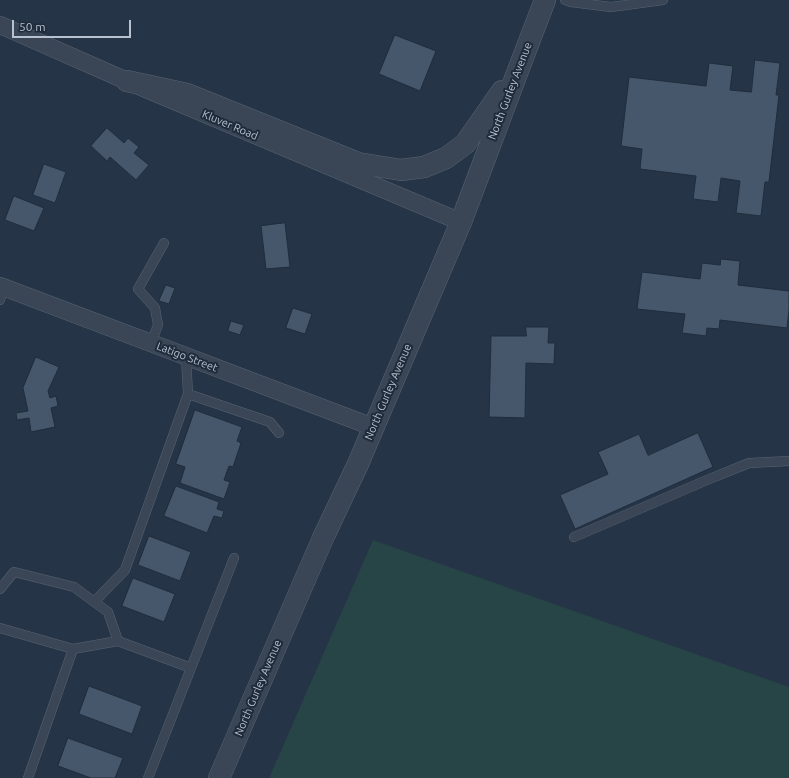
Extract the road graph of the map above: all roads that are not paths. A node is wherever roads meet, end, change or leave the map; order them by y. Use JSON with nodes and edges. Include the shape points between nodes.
{"nodes":[{"id":1,"x":545,"y":0,"type":"edge"},
{"id":2,"x":566,"y":0,"type":"edge"},
{"id":3,"x":663,"y":0,"type":"edge"},
{"id":4,"x":0,"y":25,"type":"edge"},
{"id":5,"x":518,"y":68,"type":"junction"},
{"id":6,"x":127,"y":81,"type":"junction"},
{"id":7,"x":461,"y":222,"type":"junction"},
{"id":8,"x":164,"y":244,"type":"dead end"},
{"id":9,"x":1,"y":291,"type":"edge"},
{"id":10,"x":151,"y":343,"type":"junction"},
{"id":11,"x":186,"y":357,"type":"junction"},
{"id":12,"x":188,"y":394,"type":"junction"},
{"id":13,"x":373,"y":427,"type":"junction"},
{"id":14,"x":279,"y":433,"type":"dead end"},
{"id":15,"x":789,"y":461,"type":"edge"},
{"id":16,"x":574,"y":537,"type":"dead end"},
{"id":17,"x":234,"y":558,"type":"dead end"},
{"id":18,"x":0,"y":589,"type":"edge"},
{"id":19,"x":94,"y":602,"type":"junction"},
{"id":20,"x":0,"y":628,"type":"edge"},
{"id":21,"x":118,"y":641,"type":"junction"},
{"id":22,"x":73,"y":648,"type":"junction"},
{"id":23,"x":192,"y":668,"type":"junction"},
{"id":24,"x":28,"y":778,"type":"edge"},
{"id":25,"x":148,"y":778,"type":"edge"},
{"id":26,"x":219,"y":778,"type":"edge"}],
"edges":[{"from":1,"to":5,"type":"street","name":"North Gurley Avenue"},
{"from":2,"to":3,"type":"lane","via":[[611,7]]},
{"from":4,"to":6,"type":"street","name":"Kluver Road"},
{"from":5,"to":6,"type":"street","via":[[464,144],[446,158],[424,167],[400,170],[358,163],[187,94]]},
{"from":5,"to":7,"type":"street","name":"North Gurley Avenue"},
{"from":6,"to":7,"type":"street","name":"Kluver Road"},
{"from":7,"to":13,"type":"street","name":"North Gurley Avenue"},
{"from":8,"to":10,"type":"lane","via":[[138,289],[155,308],[158,325]]},
{"from":9,"to":10,"type":"street","name":"Latigo Street"},
{"from":10,"to":11,"type":"street","name":"Latigo Street"},
{"from":11,"to":12,"type":"lane"},
{"from":11,"to":13,"type":"street","name":"Latigo Street"},
{"from":12,"to":14,"type":"lane","via":[[270,422]]},
{"from":12,"to":19,"type":"lane","via":[[125,570]]},
{"from":13,"to":26,"type":"street","name":"North Gurley Avenue"},
{"from":15,"to":16,"type":"lane","via":[[749,463]]},
{"from":17,"to":23,"type":"lane"},
{"from":18,"to":19,"type":"lane","via":[[14,572],[74,587]]},
{"from":19,"to":21,"type":"lane","via":[[108,612]]},
{"from":20,"to":22,"type":"lane"},
{"from":21,"to":22,"type":"lane"},
{"from":21,"to":23,"type":"lane"},
{"from":22,"to":24,"type":"lane"},
{"from":23,"to":25,"type":"lane"}]}
